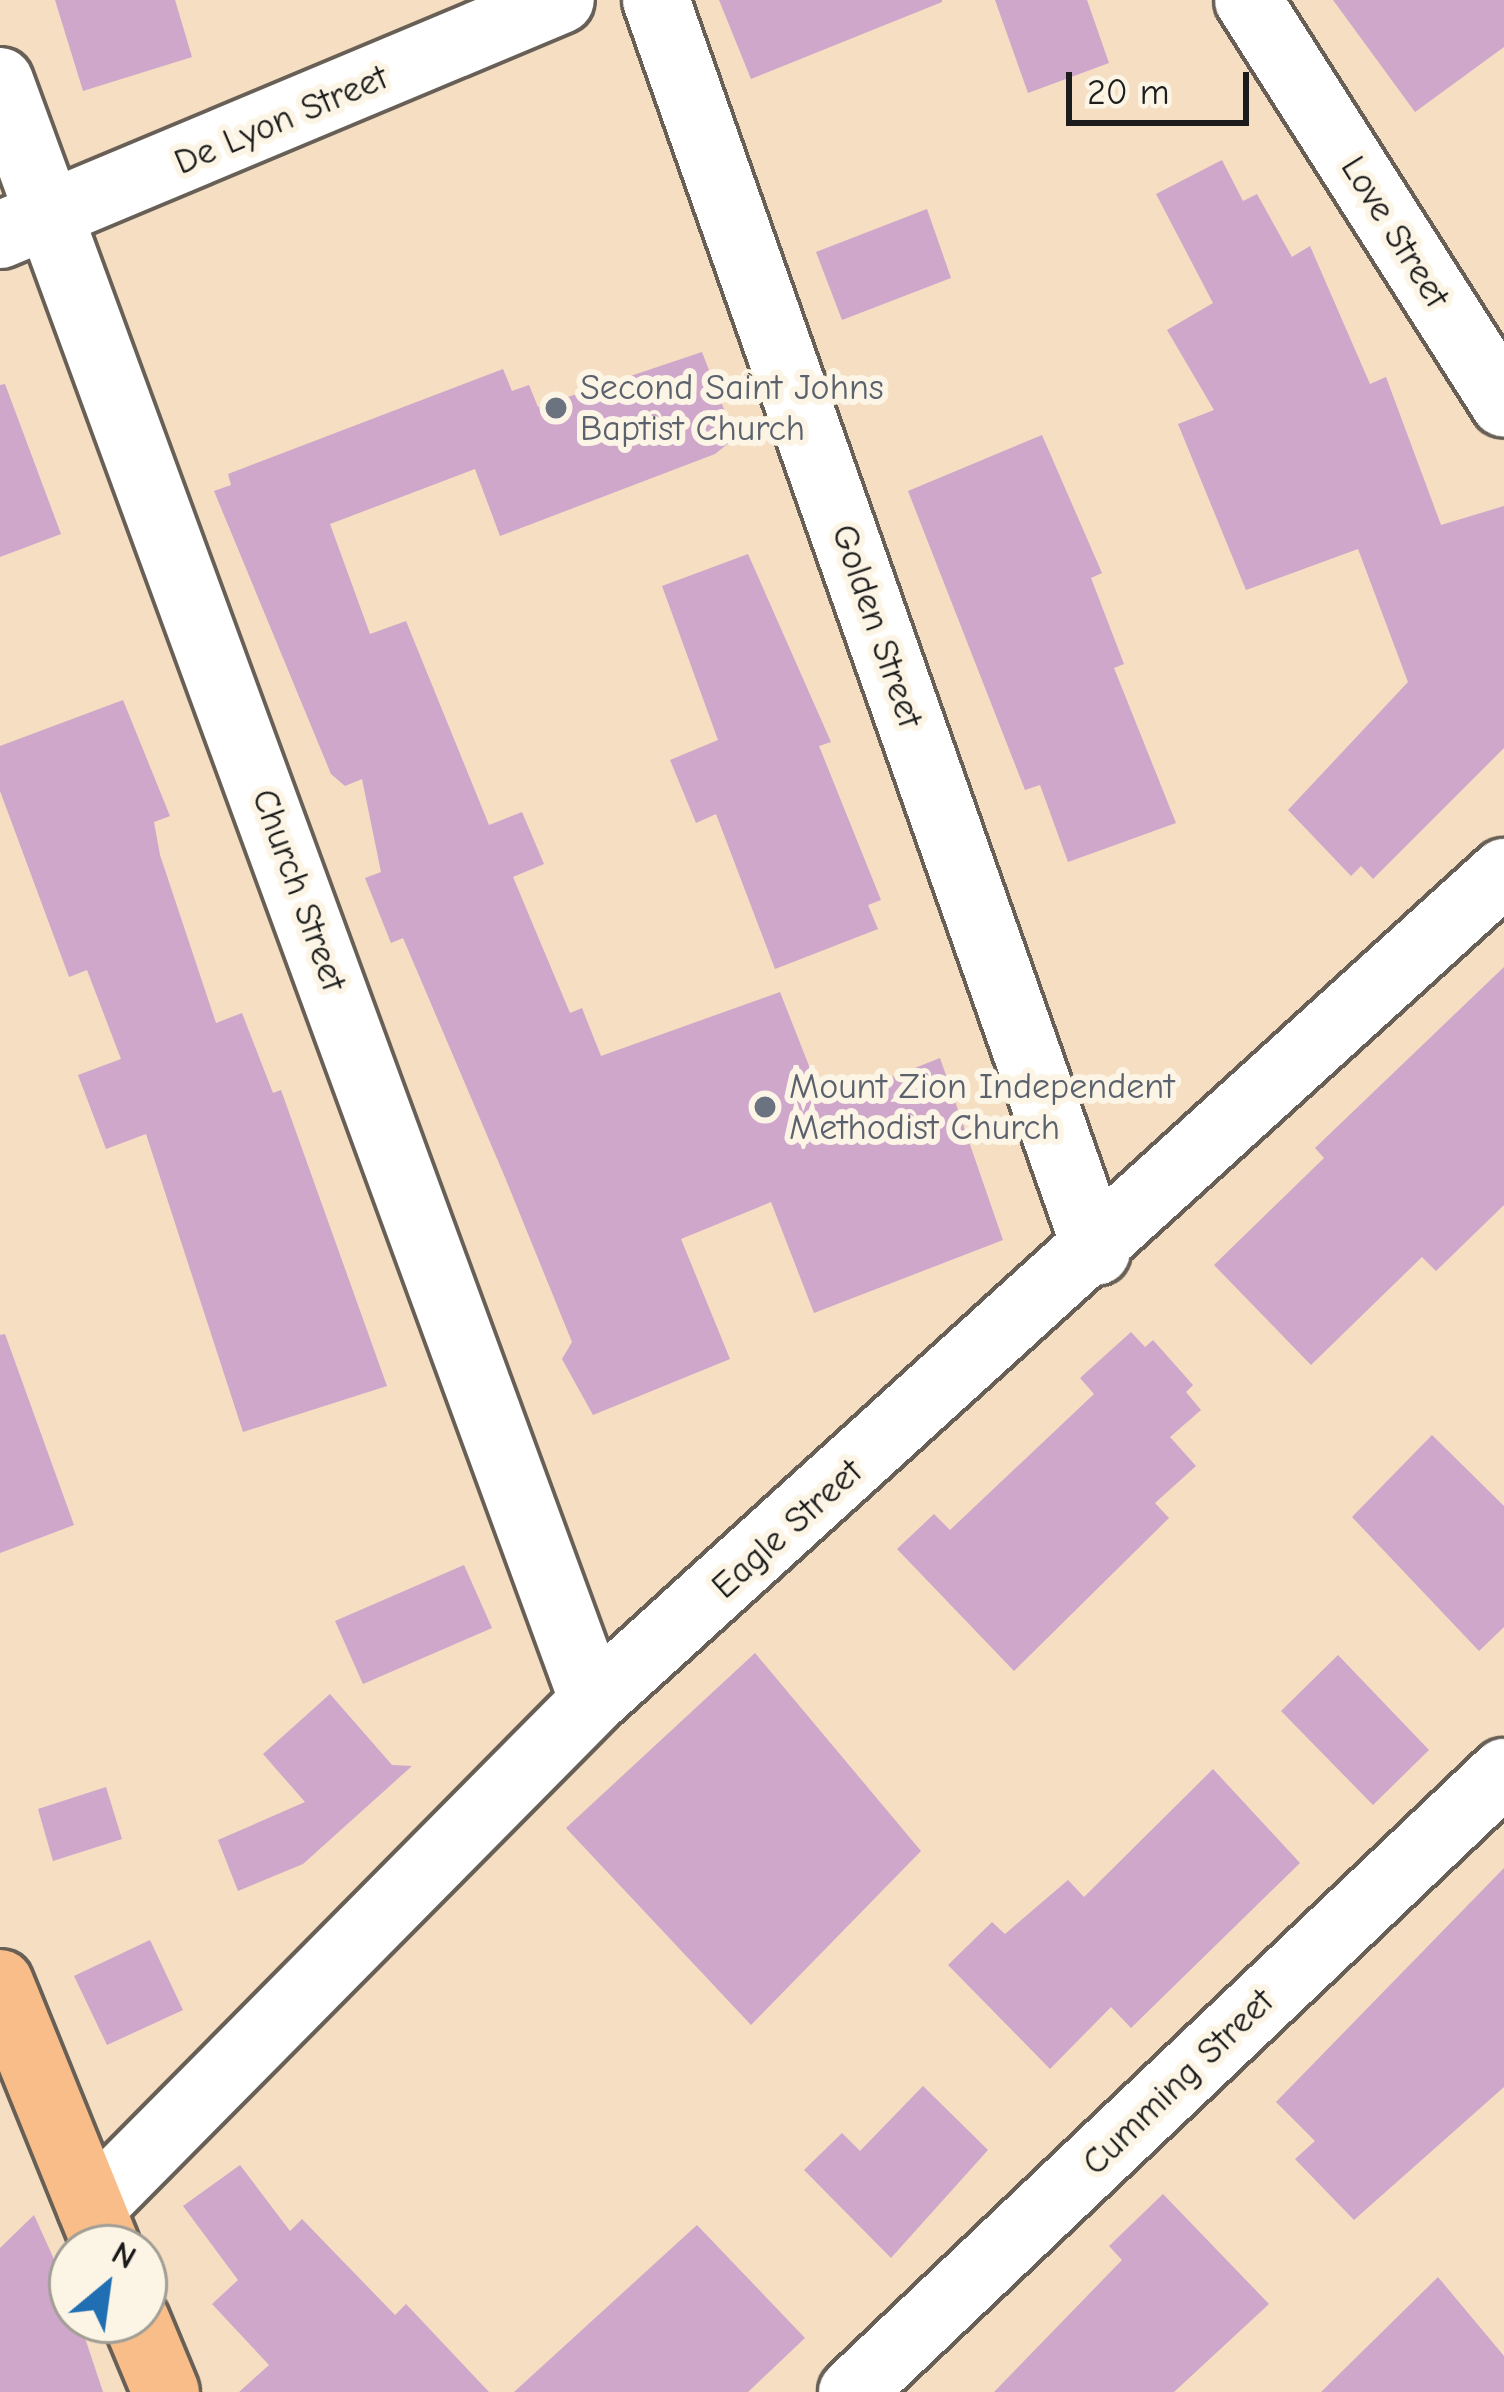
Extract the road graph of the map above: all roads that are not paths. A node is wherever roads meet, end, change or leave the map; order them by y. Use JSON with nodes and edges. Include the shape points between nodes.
{"nodes":[{"id":1,"x":561,"y":0,"type":"edge"},
{"id":2,"x":656,"y":0,"type":"edge"},
{"id":3,"x":1248,"y":0,"type":"edge"},
{"id":4,"x":0,"y":81,"type":"edge"},
{"id":5,"x":28,"y":226,"type":"edge"},
{"id":6,"x":1504,"y":404,"type":"edge"},
{"id":7,"x":1504,"y":872,"type":"edge"},
{"id":8,"x":1097,"y":1252,"type":"junction"},
{"id":9,"x":593,"y":1701,"type":"junction"},
{"id":10,"x":1504,"y":1772,"type":"edge"},
{"id":11,"x":0,"y":1983,"type":"edge"},
{"id":12,"x":97,"y":2224,"type":"edge"},
{"id":13,"x":103,"y":2224,"type":"edge"},
{"id":14,"x":146,"y":2344,"type":"edge"},
{"id":15,"x":166,"y":2392,"type":"edge"},
{"id":16,"x":852,"y":2392,"type":"edge"}],
"edges":[{"from":1,"to":5,"type":"street","name":"De Lyon Street"},
{"from":2,"to":8,"type":"street","name":"Golden Street"},
{"from":3,"to":6,"type":"street","name":"Love Street"},
{"from":4,"to":5,"type":"street","name":"Church Street"},
{"from":5,"to":9,"type":"street","name":"Church Street"},
{"from":7,"to":8,"type":"street","name":"Eagle Street"},
{"from":8,"to":9,"type":"street","name":"Eagle Street"},
{"from":9,"to":13,"type":"street","name":"Eagle Street"},
{"from":10,"to":16,"type":"street","name":"Cumming Street"},
{"from":11,"to":12,"type":"main road"},
{"from":14,"to":15,"type":"main road"}]}
